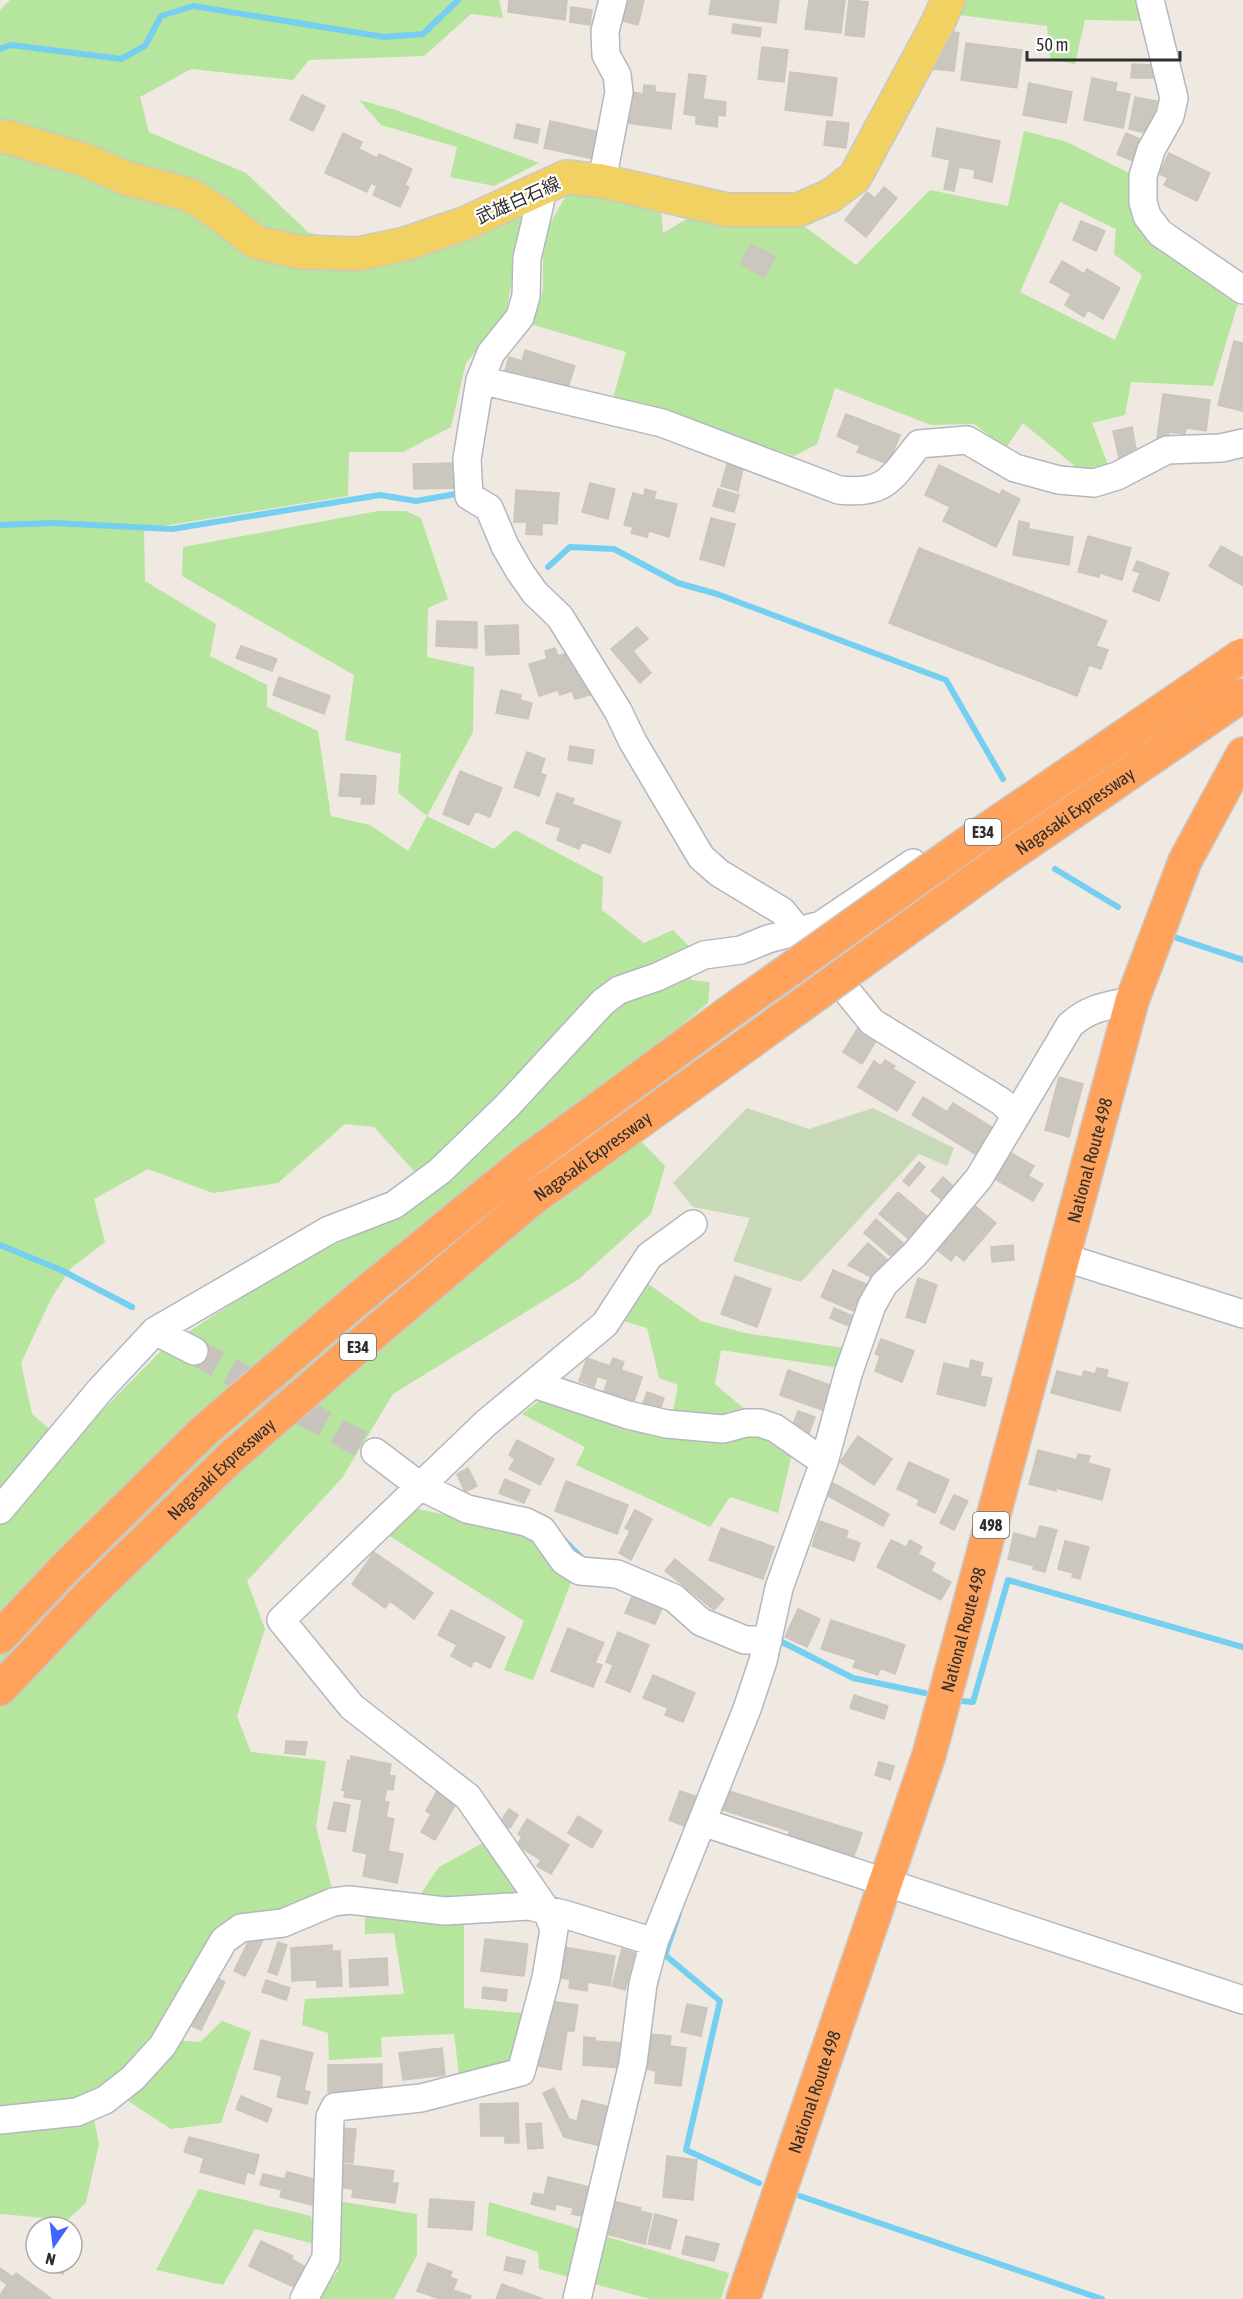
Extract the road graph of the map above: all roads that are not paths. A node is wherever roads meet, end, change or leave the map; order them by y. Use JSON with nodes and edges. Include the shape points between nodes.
{"nodes":[{"id":1,"x":613,"y":0,"type":"edge"},
{"id":2,"x":948,"y":0,"type":"edge"},
{"id":3,"x":1150,"y":0,"type":"edge"},
{"id":4,"x":0,"y":136,"type":"edge"},
{"id":5,"x":602,"y":181,"type":"junction"},
{"id":6,"x":540,"y":189,"type":"junction"},
{"id":7,"x":1243,"y":290,"type":"edge"},
{"id":8,"x":480,"y":380,"type":"junction"},
{"id":9,"x":1243,"y":443,"type":"edge"},
{"id":10,"x":1243,"y":638,"type":"edge"},
{"id":11,"x":1243,"y":655,"type":"edge"},
{"id":12,"x":1243,"y":695,"type":"edge"},
{"id":13,"x":1243,"y":754,"type":"edge"},
{"id":14,"x":798,"y":932,"type":"junction"},
{"id":15,"x":1132,"y":1001,"type":"junction"},
{"id":16,"x":1016,"y":1116,"type":"junction"},
{"id":17,"x":693,"y":1224,"type":"dead end"},
{"id":18,"x":1063,"y":1257,"type":"junction"},
{"id":19,"x":1243,"y":1314,"type":"edge"},
{"id":20,"x":155,"y":1331,"type":"junction"},
{"id":21,"x":194,"y":1351,"type":"tunnel mouth"},
{"id":22,"x":534,"y":1384,"type":"junction"},
{"id":23,"x":375,"y":1452,"type":"tunnel mouth"},
{"id":24,"x":824,"y":1462,"type":"junction"},
{"id":25,"x":420,"y":1486,"type":"junction"},
{"id":26,"x":0,"y":1510,"type":"edge"},
{"id":27,"x":0,"y":1637,"type":"edge"},
{"id":28,"x":768,"y":1640,"type":"junction"},
{"id":29,"x":0,"y":1689,"type":"edge"},
{"id":30,"x":702,"y":1822,"type":"junction"},
{"id":31,"x":886,"y":1883,"type":"junction"},
{"id":32,"x":547,"y":1911,"type":"junction"},
{"id":33,"x":654,"y":1942,"type":"junction"},
{"id":34,"x":1243,"y":2000,"type":"edge"},
{"id":35,"x":0,"y":2121,"type":"edge"},
{"id":36,"x":304,"y":2299,"type":"edge"},
{"id":37,"x":577,"y":2299,"type":"edge"},
{"id":38,"x":743,"y":2299,"type":"edge"}],
"edges":[{"from":1,"to":5,"type":"street","via":[[604,31],[606,55],[617,75],[619,92]]},
{"from":2,"to":5,"type":"main road","name":"武雄白石線","via":[[855,177],[830,196],[798,210],[727,210]]},
{"from":3,"to":7,"type":"street","via":[[1174,98],[1143,176],[1147,216],[1160,233]]},
{"from":4,"to":6,"type":"main road","name":"武雄白石線","via":[[190,195],[255,242],[299,252],[358,254],[405,244],[466,223]]},
{"from":5,"to":6,"type":"main road","name":"武雄白石線","via":[[566,177]]},
{"from":6,"to":8,"type":"street","via":[[520,317],[491,353]]},
{"from":8,"to":9,"type":"street","via":[[662,423],[838,490],[860,492],[886,484],[919,444],[968,440],[1015,468],[1059,480],[1094,483],[1117,476],[1167,450]]},
{"from":8,"to":14,"type":"street","via":[[467,459],[469,496],[489,508],[520,572],[560,617],[700,857],[782,911]]},
{"from":10,"to":14,"type":"street","via":[[821,925]]},
{"from":11,"to":27,"type":"highway","name":"Nagasaki Expressway","number":"E34","bridge":true,"via":[[972,840],[524,1163],[204,1431]]},
{"from":12,"to":29,"type":"highway","name":"Nagasaki Expressway","number":"E34","bridge":true,"via":[[997,864],[532,1199],[230,1458],[90,1594]]},
{"from":13,"to":15,"type":"highway","name":"National Route 498","number":"498","via":[[1185,861]]},
{"from":14,"to":16,"type":"street","via":[[873,1022],[1002,1102]]},
{"from":14,"to":20,"type":"street","via":[[741,950],[704,955],[619,990],[440,1172],[394,1205],[329,1230]]},
{"from":15,"to":16,"type":"street","via":[[1094,1008],[1070,1025]]},
{"from":15,"to":18,"type":"highway","name":"National Route 498","number":"498"},
{"from":16,"to":24,"type":"street","via":[[979,1178],[915,1254],[884,1284],[872,1305]]},
{"from":17,"to":22,"type":"street","via":[[649,1256],[605,1324]]},
{"from":18,"to":19,"type":"street"},
{"from":18,"to":31,"type":"highway","name":"National Route 498","number":"498","via":[[929,1755]]},
{"from":20,"to":21,"type":"street"},
{"from":20,"to":26,"type":"street"},
{"from":22,"to":24,"type":"street","via":[[668,1424],[723,1429],[760,1423],[775,1428]]},
{"from":22,"to":25,"type":"street"},
{"from":23,"to":25,"type":"street"},
{"from":24,"to":28,"type":"street","via":[[779,1588]]},
{"from":25,"to":28,"type":"street","via":[[467,1509],[526,1522],[542,1530],[564,1561],[580,1571],[617,1574],[674,1598],[701,1622],[745,1640]]},
{"from":25,"to":32,"type":"street","via":[[281,1620],[352,1707],[468,1797]]},
{"from":28,"to":30,"type":"street","via":[[747,1708]]},
{"from":30,"to":31,"type":"street"},
{"from":30,"to":33,"type":"street"},
{"from":31,"to":34,"type":"street"},
{"from":31,"to":38,"type":"highway","name":"National Route 498","number":"498"},
{"from":32,"to":33,"type":"street"},
{"from":32,"to":35,"type":"street","via":[[529,1906],[445,1911],[349,1900],[333,1902],[283,1923],[241,1928],[224,1940],[163,2045],[133,2078],[105,2100],[77,2112]]},
{"from":32,"to":36,"type":"street","via":[[554,1929],[546,1978],[521,2072],[421,2098],[335,2107],[330,2117],[326,2258]]},
{"from":33,"to":37,"type":"street","via":[[643,1984],[633,2063]]}]}
